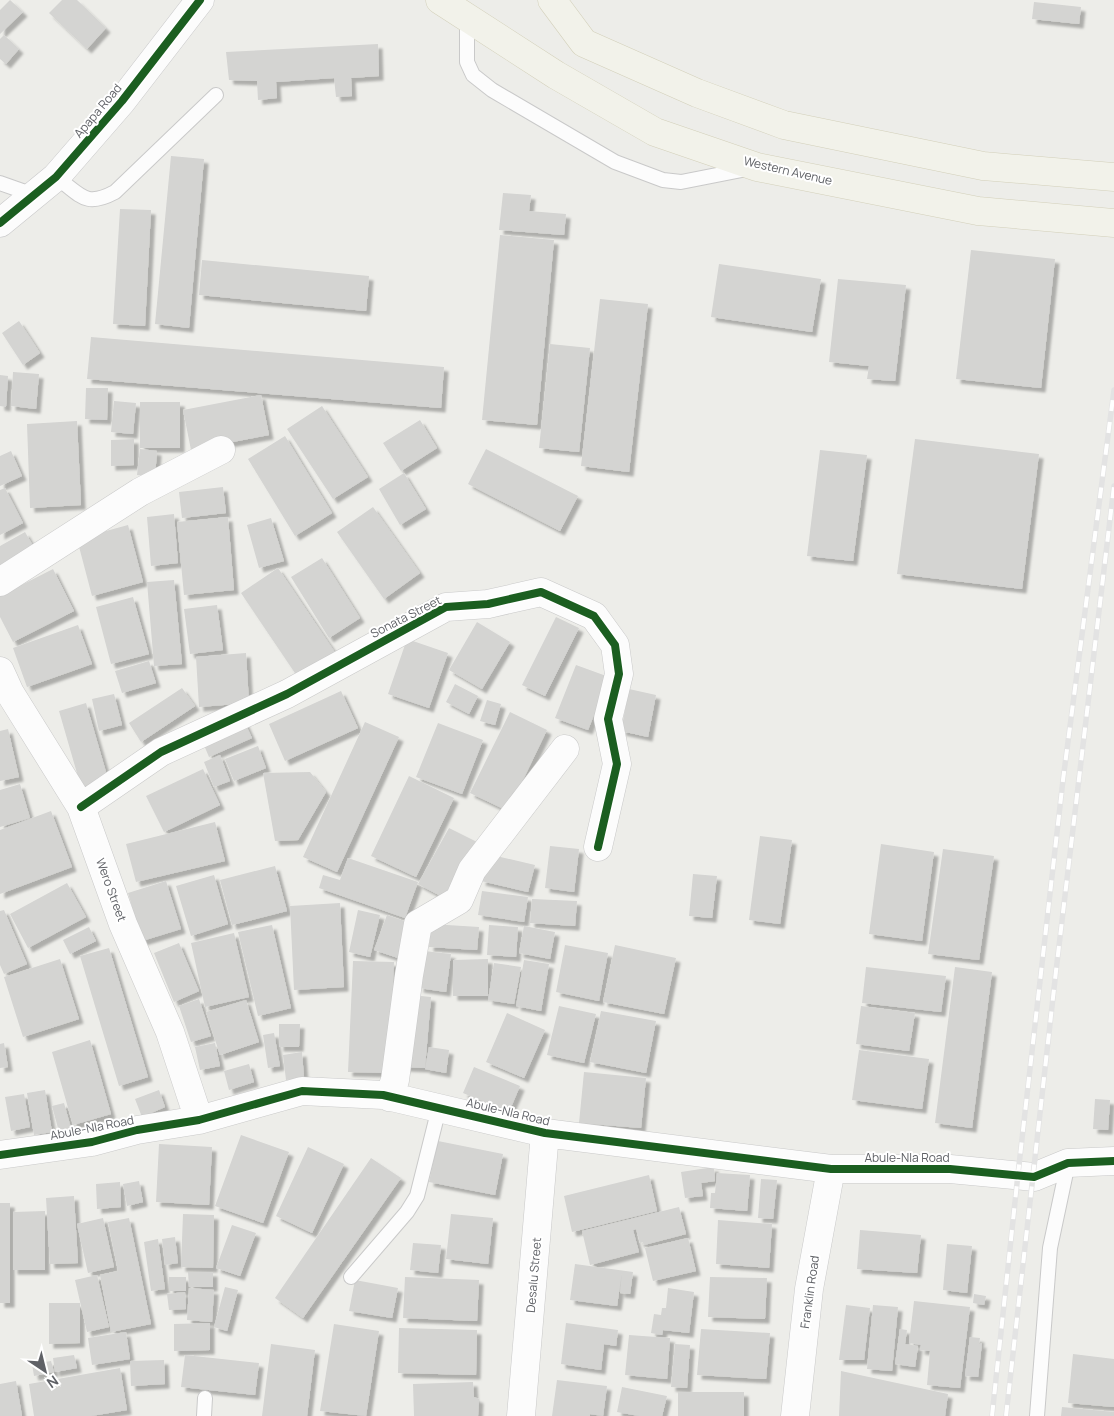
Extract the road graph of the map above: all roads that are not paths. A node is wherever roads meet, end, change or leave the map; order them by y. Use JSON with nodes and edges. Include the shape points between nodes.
{"nodes":[{"id":1,"x":440,"y":0,"type":"edge"},
{"id":2,"x":552,"y":0,"type":"edge"},
{"id":3,"x":197,"y":1,"type":"edge"},
{"id":4,"x":467,"y":18,"type":"junction"},
{"id":5,"x":216,"y":95,"type":"dead end"},
{"id":6,"x":757,"y":166,"type":"junction"},
{"id":7,"x":56,"y":177,"type":"junction"},
{"id":8,"x":1114,"y":177,"type":"edge"},
{"id":9,"x":0,"y":183,"type":"edge"},
{"id":10,"x":34,"y":195,"type":"junction"},
{"id":11,"x":0,"y":223,"type":"edge"},
{"id":12,"x":1114,"y":224,"type":"edge"},
{"id":13,"x":221,"y":450,"type":"dead end"},
{"id":14,"x":0,"y":582,"type":"edge"},
{"id":15,"x":0,"y":671,"type":"edge"},
{"id":16,"x":565,"y":749,"type":"dead end"},
{"id":17,"x":82,"y":807,"type":"junction"},
{"id":18,"x":598,"y":847,"type":"dead end"},
{"id":19,"x":389,"y":1097,"type":"junction"},
{"id":20,"x":439,"y":1108,"type":"junction"},
{"id":21,"x":199,"y":1120,"type":"junction"},
{"id":22,"x":545,"y":1133,"type":"junction"},
{"id":23,"x":0,"y":1155,"type":"edge"},
{"id":24,"x":1114,"y":1161,"type":"edge"},
{"id":25,"x":1068,"y":1163,"type":"junction"},
{"id":26,"x":831,"y":1169,"type":"junction"},
{"id":27,"x":351,"y":1277,"type":"dead end"},
{"id":28,"x":205,"y":1398,"type":"dead end"},
{"id":29,"x":204,"y":1416,"type":"edge"},
{"id":30,"x":522,"y":1416,"type":"edge"},
{"id":31,"x":795,"y":1416,"type":"edge"},
{"id":32,"x":1037,"y":1416,"type":"edge"}],
"edges":[{"from":1,"to":4,"type":"main road","name":"Western Avenue"},
{"from":2,"to":8,"type":"main road","via":[[584,43],[697,93],[784,125],[983,166]]},
{"from":3,"to":7,"type":"street","name":"Apapa Road","via":[[122,101]]},
{"from":4,"to":6,"type":"main road","name":"Western Avenue","via":[[556,75],[655,132]]},
{"from":4,"to":6,"type":"lane","via":[[468,62],[473,75],[492,90],[615,162],[663,180],[681,182]]},
{"from":5,"to":7,"type":"lane","via":[[115,192],[98,200],[85,198]]},
{"from":6,"to":12,"type":"main road","name":"Western Avenue","via":[[978,212]]},
{"from":7,"to":10,"type":"street","name":"Apapa Road"},
{"from":9,"to":10,"type":"lane"},
{"from":10,"to":11,"type":"street","name":"Apapa Road"},
{"from":13,"to":14,"type":"street","via":[[140,492]]},
{"from":15,"to":17,"type":"street","name":"Wero Street","via":[[10,693]]},
{"from":16,"to":19,"type":"street","via":[[472,870],[459,900],[418,924],[395,1080]]},
{"from":17,"to":18,"type":"street","name":"Sonata Street","via":[[161,752],[286,694],[446,607],[488,604],[541,592],[594,616],[615,645],[619,674],[608,719],[616,764]]},
{"from":17,"to":21,"type":"street","name":"Wero Street","via":[[122,924],[170,1032]]},
{"from":19,"to":20,"type":"street","name":"Abule-Nla Road"},
{"from":19,"to":21,"type":"street","name":"Abule-Nla Road","via":[[302,1092]]},
{"from":20,"to":22,"type":"street","name":"Abule-Nla Road"},
{"from":20,"to":27,"type":"lane","via":[[417,1196]]},
{"from":21,"to":23,"type":"street","name":"Abule-Nla Road","via":[[92,1142]]},
{"from":22,"to":26,"type":"street","name":"Abule-Nla Road"},
{"from":22,"to":30,"type":"street","name":"Desalu Street"},
{"from":24,"to":25,"type":"street","name":"Abule-Nla Road"},
{"from":25,"to":26,"type":"street","name":"Abule-Nla Road","via":[[1034,1177],[950,1169]]},
{"from":25,"to":32,"type":"lane","via":[[1050,1248]]},
{"from":26,"to":31,"type":"street","name":"Franklin Road","via":[[809,1289]]},
{"from":28,"to":29,"type":"lane"}]}
